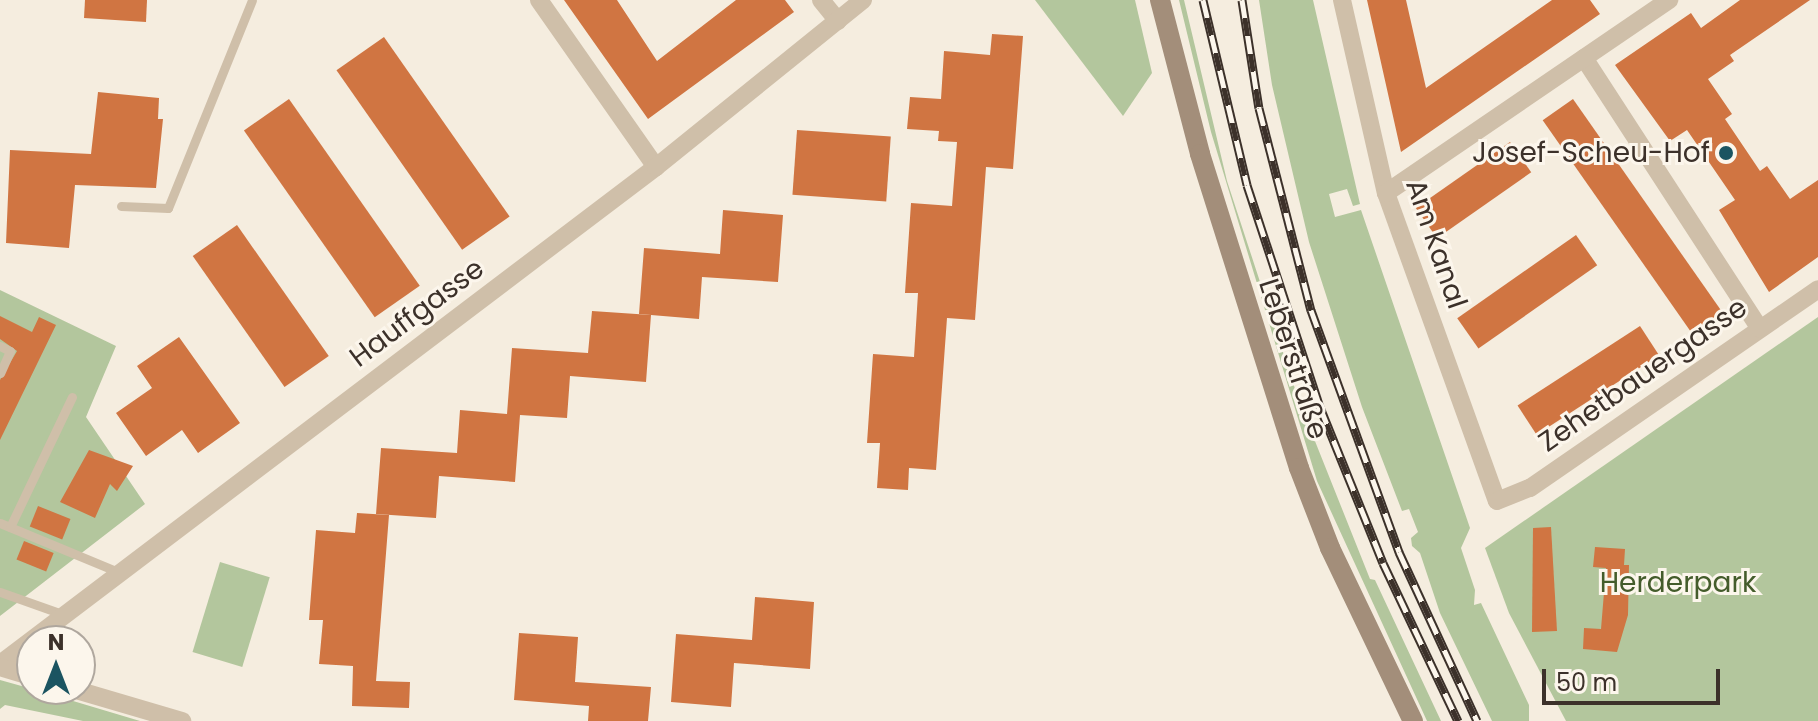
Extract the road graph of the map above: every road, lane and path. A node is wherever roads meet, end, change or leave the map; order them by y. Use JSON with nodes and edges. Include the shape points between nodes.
{"nodes":[{"id":1,"x":252,"y":0,"type":"edge"},
{"id":2,"x":539,"y":0,"type":"edge"},
{"id":3,"x":821,"y":0,"type":"edge"},
{"id":4,"x":863,"y":0,"type":"edge"},
{"id":5,"x":1160,"y":0,"type":"edge"},
{"id":6,"x":1342,"y":0,"type":"edge"},
{"id":7,"x":1669,"y":0,"type":"edge"},
{"id":8,"x":838,"y":21,"type":"junction"},
{"id":9,"x":1584,"y":58,"type":"junction"},
{"id":10,"x":656,"y":167,"type":"junction"},
{"id":11,"x":1386,"y":193,"type":"junction"},
{"id":12,"x":121,"y":206,"type":"dead end"},
{"id":13,"x":1818,"y":289,"type":"edge"},
{"id":14,"x":1760,"y":329,"type":"junction"},
{"id":15,"x":0,"y":346,"type":"edge"},
{"id":16,"x":0,"y":373,"type":"edge"},
{"id":17,"x":72,"y":397,"type":"dead end"},
{"id":18,"x":1497,"y":501,"type":"joint"},
{"id":19,"x":5,"y":525,"type":"edge"},
{"id":20,"x":121,"y":573,"type":"junction"},
{"id":21,"x":0,"y":592,"type":"edge"},
{"id":22,"x":65,"y":615,"type":"junction"},
{"id":23,"x":0,"y":666,"type":"edge"},
{"id":24,"x":96,"y":696,"type":"edge"},
{"id":25,"x":182,"y":721,"type":"edge"},
{"id":26,"x":1413,"y":721,"type":"edge"}],
"edges":[{"from":1,"to":12,"type":"lane","via":[[168,208]]},
{"from":2,"to":10,"type":"street"},
{"from":3,"to":8,"type":"street"},
{"from":4,"to":8,"type":"street","name":"Hauffgasse"},
{"from":5,"to":26,"type":"main road","name":"Leberstraße","via":[[1208,181],[1299,468],[1330,548]]},
{"from":6,"to":11,"type":"street","name":"Am Kanal"},
{"from":7,"to":9,"type":"street"},
{"from":8,"to":10,"type":"street","name":"Hauffgasse"},
{"from":9,"to":11,"type":"street"},
{"from":9,"to":14,"type":"street"},
{"from":10,"to":20,"type":"street","name":"Hauffgasse"},
{"from":11,"to":18,"type":"street","name":"Am Kanal"},
{"from":13,"to":14,"type":"street","name":"Zehetbauergasse"},
{"from":14,"to":18,"type":"street","name":"Zehetbauergasse","via":[[1530,488]]},
{"from":15,"to":16,"type":"lane","via":[[10,351]]},
{"from":17,"to":19,"type":"lane"},
{"from":19,"to":20,"type":"lane"},
{"from":20,"to":22,"type":"street","name":"Hauffgasse"},
{"from":21,"to":22,"type":"lane"},
{"from":22,"to":23,"type":"street","name":"Hauffgasse"},
{"from":24,"to":25,"type":"street"}]}
